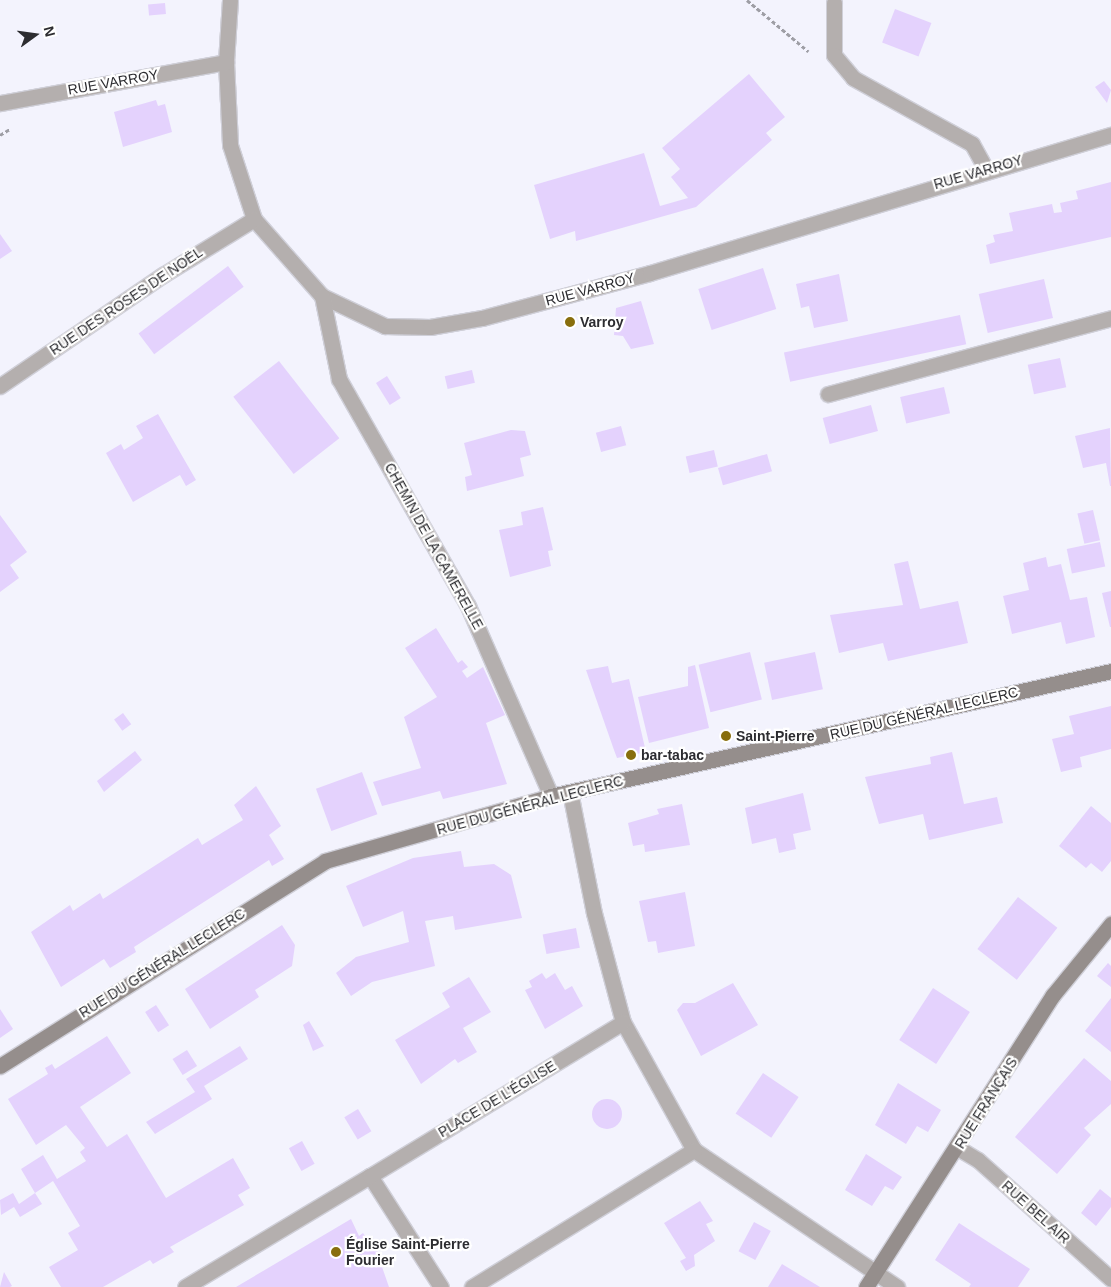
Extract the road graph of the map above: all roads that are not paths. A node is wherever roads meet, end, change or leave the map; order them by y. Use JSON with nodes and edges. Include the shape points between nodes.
{"nodes":[{"id":1,"x":230,"y":0,"type":"edge"},
{"id":2,"x":834,"y":3,"type":"dead end"},
{"id":3,"x":226,"y":62,"type":"junction"},
{"id":4,"x":0,"y":103,"type":"edge"},
{"id":5,"x":1111,"y":134,"type":"edge"},
{"id":6,"x":986,"y":169,"type":"junction"},
{"id":7,"x":254,"y":220,"type":"junction"},
{"id":8,"x":322,"y":296,"type":"junction"},
{"id":9,"x":1111,"y":318,"type":"edge"},
{"id":10,"x":0,"y":386,"type":"edge"},
{"id":11,"x":828,"y":394,"type":"dead end"},
{"id":12,"x":1111,"y":671,"type":"edge"},
{"id":13,"x":570,"y":792,"type":"junction"},
{"id":14,"x":551,"y":796,"type":"junction"},
{"id":15,"x":1111,"y":924,"type":"edge"},
{"id":16,"x":623,"y":1022,"type":"junction"},
{"id":17,"x":0,"y":1066,"type":"edge"},
{"id":18,"x":958,"y":1148,"type":"junction"},
{"id":19,"x":694,"y":1150,"type":"junction"},
{"id":20,"x":370,"y":1176,"type":"junction"},
{"id":21,"x":876,"y":1271,"type":"junction"},
{"id":22,"x":1111,"y":1279,"type":"edge"},
{"id":23,"x":186,"y":1287,"type":"edge"},
{"id":24,"x":441,"y":1287,"type":"edge"},
{"id":25,"x":472,"y":1287,"type":"edge"},
{"id":26,"x":866,"y":1287,"type":"edge"},
{"id":27,"x":897,"y":1287,"type":"edge"}],
"edges":[{"from":1,"to":3,"type":"street","name":"RUE VARROY"},
{"from":2,"to":6,"type":"street","via":[[834,55],[853,78],[972,144]]},
{"from":3,"to":4,"type":"street","name":"RUE VARROY"},
{"from":3,"to":7,"type":"street","name":"RUE VARROY","via":[[230,145]]},
{"from":5,"to":6,"type":"street","name":"RUE VARROY"},
{"from":6,"to":8,"type":"street","name":"RUE VARROY","via":[[650,273],[482,318],[430,327],[385,326]]},
{"from":7,"to":8,"type":"street","name":"RUE VARROY"},
{"from":7,"to":10,"type":"street","name":"RUE DES ROSES DE NOËL","via":[[163,275]]},
{"from":8,"to":14,"type":"street","name":"CHEMIN DE LA CAMERELLE","via":[[339,379],[468,606]]},
{"from":9,"to":11,"type":"street"},
{"from":12,"to":13,"type":"main road","name":"RUE DU GÉNÉRAL LECLERC"},
{"from":13,"to":14,"type":"main road","name":"RUE DU GÉNÉRAL LECLERC"},
{"from":13,"to":16,"type":"street","via":[[594,913]]},
{"from":14,"to":17,"type":"main road","name":"RUE DU GÉNÉRAL LECLERC","via":[[325,861]]},
{"from":15,"to":18,"type":"main road","name":"RUE FRANÇAIS","via":[[1053,995]]},
{"from":16,"to":19,"type":"street"},
{"from":16,"to":20,"type":"street","name":"PLACE DE L'ÉGLISE"},
{"from":18,"to":21,"type":"main road","name":"RUE FRANÇAIS"},
{"from":18,"to":22,"type":"street","name":"RUE BEL AIR","via":[[978,1160]]},
{"from":19,"to":21,"type":"street"},
{"from":19,"to":25,"type":"street"},
{"from":20,"to":23,"type":"street","name":"PLACE DE L'ÉGLISE"},
{"from":20,"to":24,"type":"street"},
{"from":21,"to":26,"type":"main road","name":"RUE FRANÇAIS"},
{"from":21,"to":27,"type":"street"}]}
